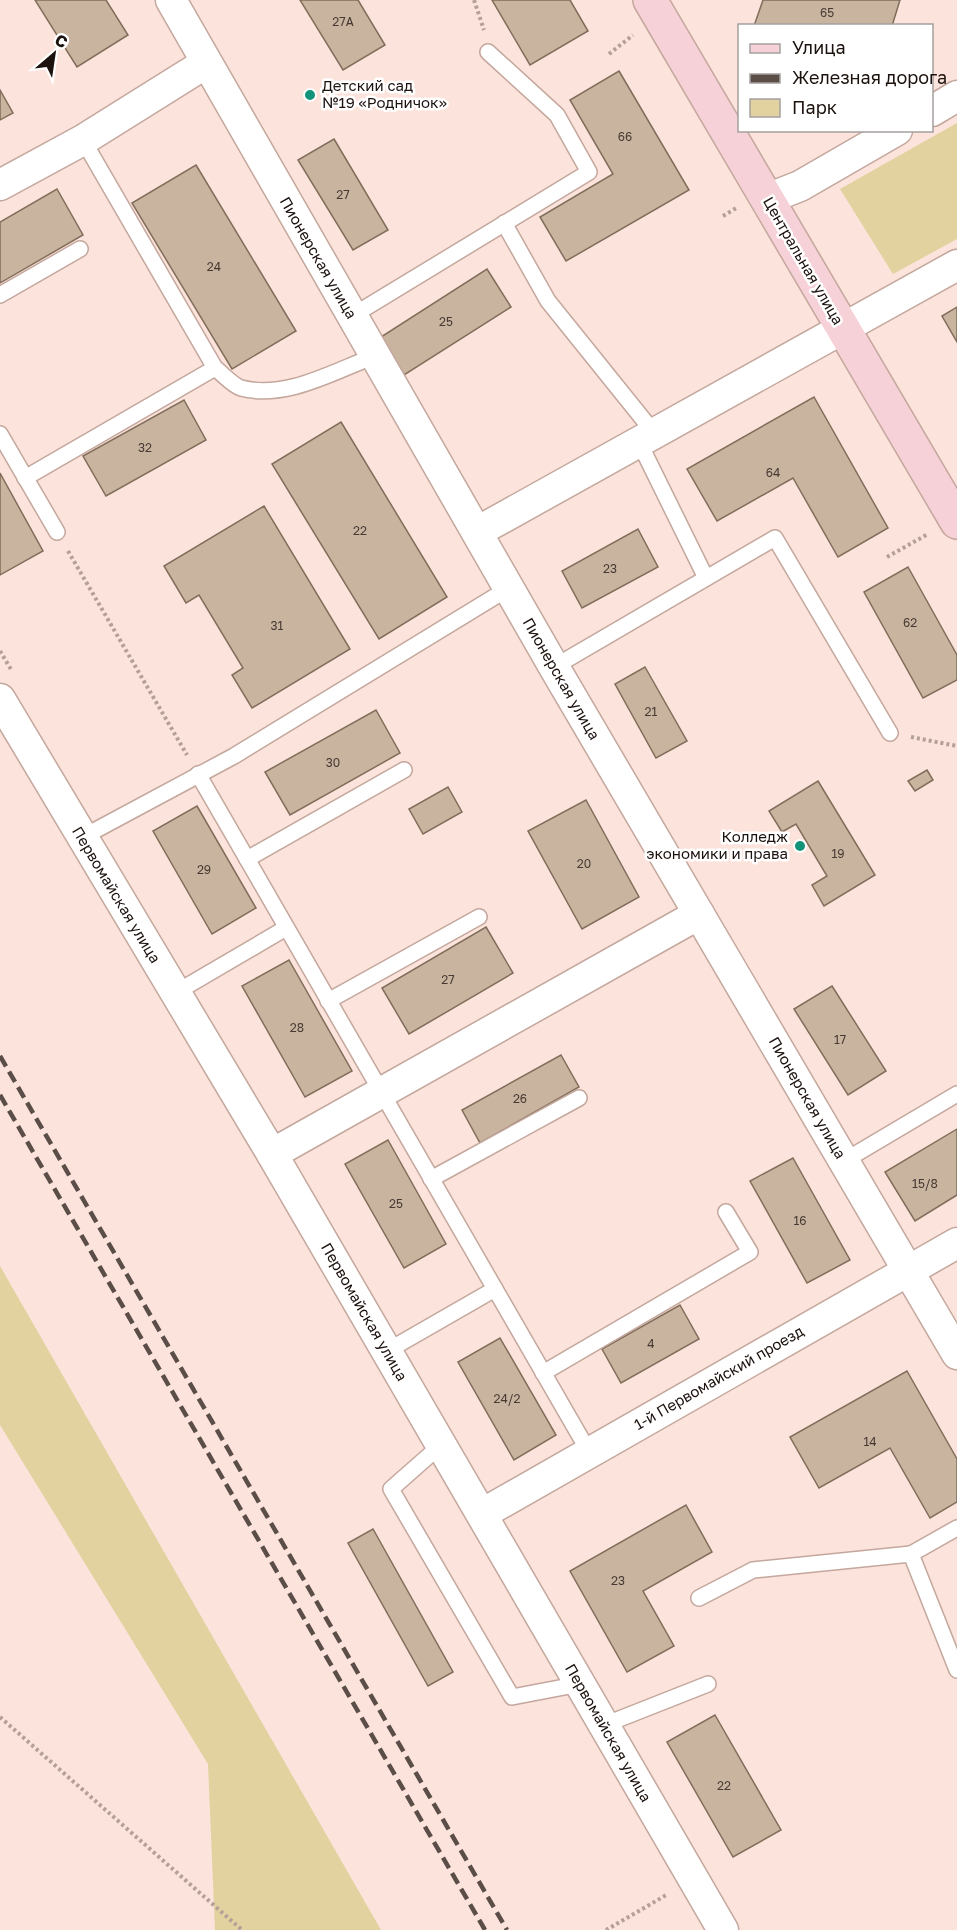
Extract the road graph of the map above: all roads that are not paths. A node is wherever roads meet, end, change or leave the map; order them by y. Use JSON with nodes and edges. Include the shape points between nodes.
{"nodes":[{"id":1,"x":171,"y":0,"type":"edge"},
{"id":2,"x":650,"y":0,"type":"edge"},
{"id":3,"x":488,"y":52,"type":"road end"},
{"id":4,"x":206,"y":63,"type":"junction"},
{"id":5,"x":957,"y":96,"type":"edge"},
{"id":6,"x":933,"y":110,"type":"edge"},
{"id":7,"x":894,"y":132,"type":"edge"},
{"id":8,"x":83,"y":140,"type":"junction"},
{"id":9,"x":0,"y":184,"type":"edge"},
{"id":10,"x":752,"y":203,"type":"junction"},
{"id":11,"x":504,"y":223,"type":"junction"},
{"id":12,"x":80,"y":249,"type":"dead end"},
{"id":13,"x":957,"y":265,"type":"edge"},
{"id":14,"x":0,"y":295,"type":"edge"},
{"id":15,"x":352,"y":316,"type":"junction"},
{"id":16,"x":843,"y":330,"type":"junction"},
{"id":17,"x":375,"y":356,"type":"junction"},
{"id":18,"x":215,"y":368,"type":"junction"},
{"id":19,"x":0,"y":434,"type":"edge"},
{"id":20,"x":647,"y":438,"type":"junction"},
{"id":21,"x":25,"y":478,"type":"junction"},
{"id":22,"x":943,"y":528,"type":"edge"},
{"id":23,"x":57,"y":532,"type":"road end"},
{"id":24,"x":477,"y":532,"type":"junction"},
{"id":25,"x":706,"y":578,"type":"junction"},
{"id":26,"x":509,"y":588,"type":"junction"},
{"id":27,"x":554,"y":667,"type":"junction"},
{"id":28,"x":0,"y":699,"type":"edge"},
{"id":29,"x":890,"y":733,"type":"road end"},
{"id":30,"x":404,"y":770,"type":"dead end"},
{"id":31,"x":198,"y":774,"type":"junction"},
{"id":32,"x":81,"y":838,"type":"junction"},
{"id":33,"x":247,"y":859,"type":"junction"},
{"id":34,"x":699,"y":914,"type":"junction"},
{"id":35,"x":479,"y":917,"type":"dead end"},
{"id":36,"x":286,"y":928,"type":"junction"},
{"id":37,"x":175,"y":993,"type":"junction"},
{"id":38,"x":328,"y":1001,"type":"junction"},
{"id":39,"x":381,"y":1093,"type":"junction"},
{"id":40,"x":957,"y":1094,"type":"edge"},
{"id":41,"x":579,"y":1098,"type":"dead end"},
{"id":42,"x":272,"y":1154,"type":"junction"},
{"id":43,"x":844,"y":1161,"type":"junction"},
{"id":44,"x":431,"y":1179,"type":"junction"},
{"id":45,"x":726,"y":1212,"type":"dead end"},
{"id":46,"x":957,"y":1244,"type":"edge"},
{"id":47,"x":908,"y":1269,"type":"junction"},
{"id":48,"x":495,"y":1288,"type":"junction"},
{"id":49,"x":387,"y":1351,"type":"junction"},
{"id":50,"x":957,"y":1354,"type":"edge"},
{"id":51,"x":543,"y":1373,"type":"junction"},
{"id":52,"x":441,"y":1444,"type":"junction"},
{"id":53,"x":589,"y":1452,"type":"junction"},
{"id":54,"x":482,"y":1514,"type":"junction"},
{"id":55,"x":957,"y":1528,"type":"edge"},
{"id":56,"x":910,"y":1554,"type":"junction"},
{"id":57,"x":699,"y":1598,"type":"dead end"},
{"id":58,"x":957,"y":1670,"type":"edge"},
{"id":59,"x":580,"y":1684,"type":"junction"},
{"id":60,"x":708,"y":1684,"type":"dead end"},
{"id":61,"x":604,"y":1725,"type":"junction"},
{"id":62,"x":723,"y":1930,"type":"edge"}],
"edges":[{"from":1,"to":4,"type":"street","name":"Пионерская улица"},
{"from":2,"to":10,"type":"main road","name":"Центральная улица"},
{"from":3,"to":11,"type":"lane","via":[[557,115],[589,172]]},
{"from":4,"to":8,"type":"street"},
{"from":4,"to":15,"type":"street","name":"Пионерская улица"},
{"from":5,"to":6,"type":"street"},
{"from":7,"to":10,"type":"street","via":[[800,186]]},
{"from":8,"to":9,"type":"street"},
{"from":8,"to":18,"type":"lane"},
{"from":10,"to":16,"type":"main road","name":"Центральная улица"},
{"from":11,"to":15,"type":"lane"},
{"from":11,"to":20,"type":"lane","via":[[548,301]]},
{"from":12,"to":14,"type":"lane"},
{"from":13,"to":16,"type":"street"},
{"from":15,"to":17,"type":"street","name":"Пионерская улица"},
{"from":16,"to":20,"type":"street"},
{"from":16,"to":22,"type":"main road","name":"Центральная улица"},
{"from":17,"to":18,"type":"lane","via":[[288,389],[265,391],[239,387]]},
{"from":17,"to":24,"type":"street","name":"Пионерская улица"},
{"from":18,"to":21,"type":"lane"},
{"from":19,"to":21,"type":"lane"},
{"from":20,"to":24,"type":"street"},
{"from":20,"to":25,"type":"lane"},
{"from":21,"to":23,"type":"lane"},
{"from":24,"to":26,"type":"street","name":"Пионерская улица"},
{"from":25,"to":27,"type":"lane"},
{"from":25,"to":29,"type":"lane","via":[[775,538]]},
{"from":26,"to":27,"type":"street","name":"Пионерская улица"},
{"from":26,"to":31,"type":"lane"},
{"from":27,"to":34,"type":"street","name":"Пионерская улица"},
{"from":28,"to":32,"type":"street","name":"Первомайская улица"},
{"from":30,"to":33,"type":"lane"},
{"from":31,"to":32,"type":"lane"},
{"from":31,"to":33,"type":"lane"},
{"from":32,"to":37,"type":"street","name":"Первомайская улица"},
{"from":33,"to":36,"type":"lane"},
{"from":34,"to":39,"type":"street"},
{"from":34,"to":43,"type":"street","name":"Пионерская улица"},
{"from":35,"to":38,"type":"lane"},
{"from":36,"to":37,"type":"lane"},
{"from":36,"to":38,"type":"lane"},
{"from":37,"to":42,"type":"street","name":"Первомайская улица"},
{"from":38,"to":39,"type":"lane"},
{"from":39,"to":42,"type":"street"},
{"from":39,"to":44,"type":"lane"},
{"from":40,"to":43,"type":"lane"},
{"from":41,"to":44,"type":"lane"},
{"from":42,"to":49,"type":"street","name":"Первомайская улица"},
{"from":43,"to":47,"type":"street","name":"Пионерская улица"},
{"from":44,"to":48,"type":"lane"},
{"from":45,"to":51,"type":"lane","via":[[750,1252]]},
{"from":46,"to":47,"type":"street","name":"1-й Первомайский проезд"},
{"from":47,"to":50,"type":"street","name":"Пионерская улица"},
{"from":47,"to":53,"type":"street","name":"1-й Первомайский проезд"},
{"from":48,"to":49,"type":"lane"},
{"from":48,"to":51,"type":"lane"},
{"from":49,"to":52,"type":"street","name":"Первомайская улица"},
{"from":51,"to":53,"type":"lane"},
{"from":52,"to":54,"type":"street","name":"Первомайская улица"},
{"from":52,"to":59,"type":"lane","via":[[391,1489],[512,1697]]},
{"from":53,"to":54,"type":"street","name":"1-й Первомайский проезд"},
{"from":54,"to":59,"type":"street","name":"Первомайская улица"},
{"from":55,"to":56,"type":"lane"},
{"from":56,"to":57,"type":"lane","via":[[753,1570]]},
{"from":56,"to":58,"type":"lane"},
{"from":59,"to":61,"type":"street","name":"Первомайская улица"},
{"from":60,"to":61,"type":"lane"},
{"from":61,"to":62,"type":"street","name":"Первомайская улица"}]}
